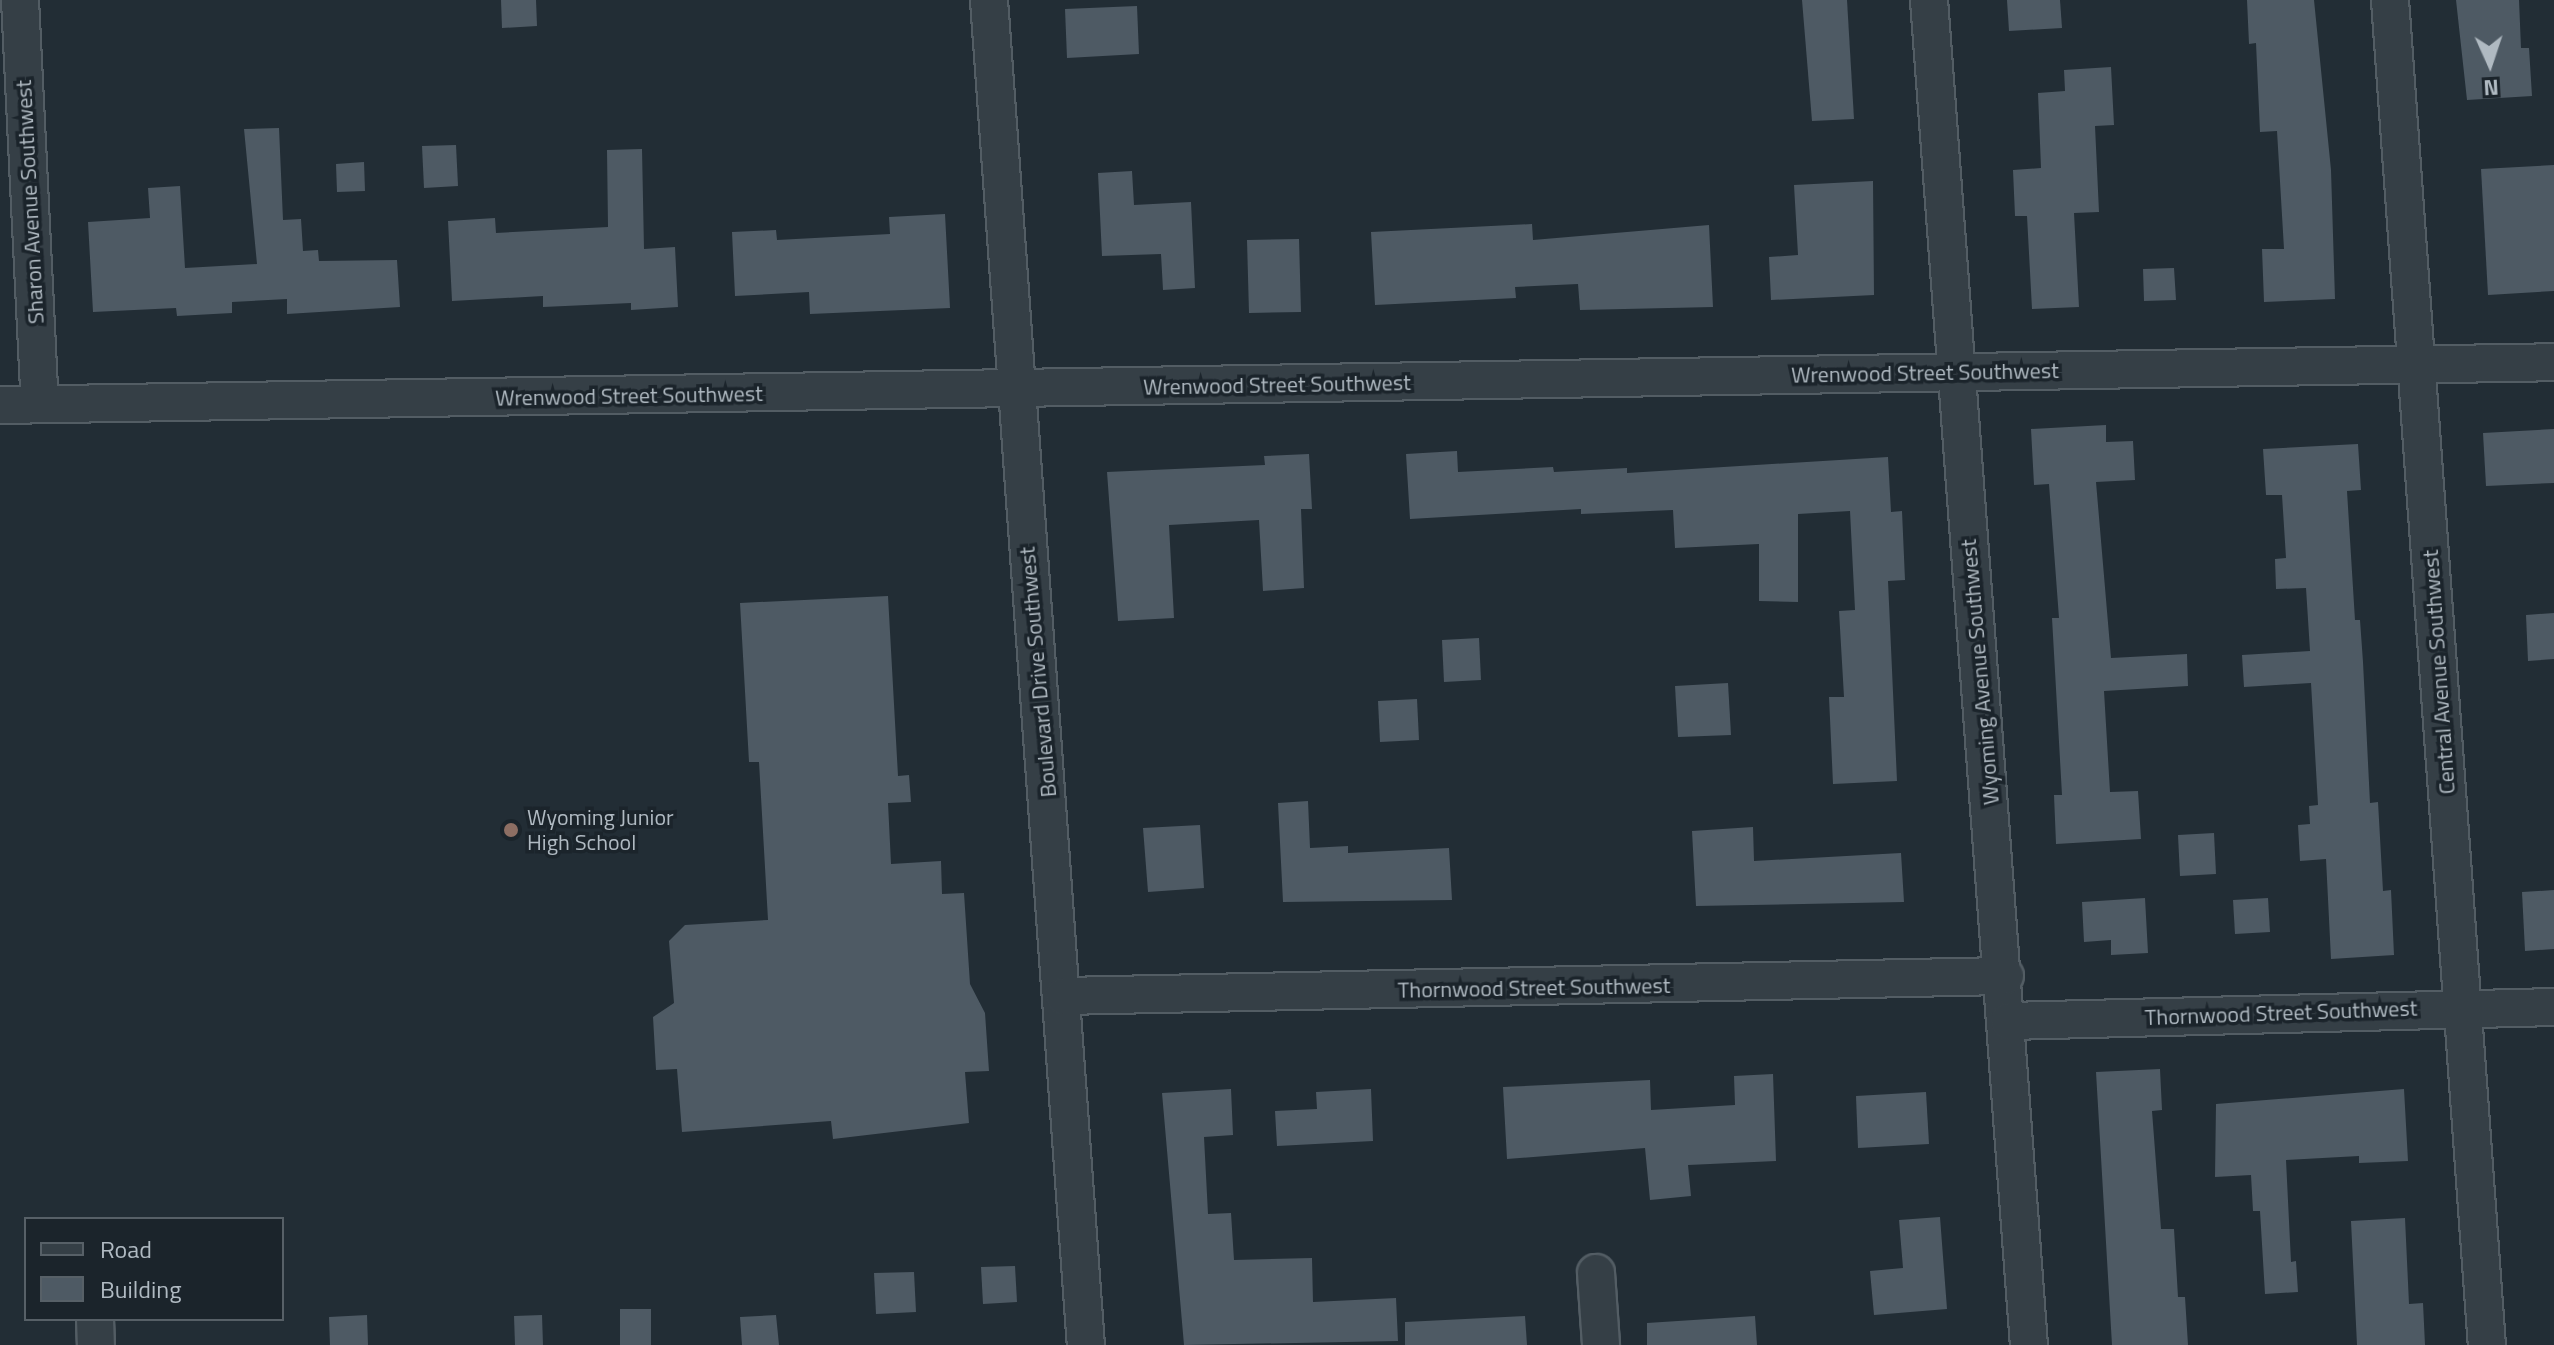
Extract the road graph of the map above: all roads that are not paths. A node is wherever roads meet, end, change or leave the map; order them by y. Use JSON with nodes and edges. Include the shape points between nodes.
{"nodes":[{"id":1,"x":20,"y":0,"type":"edge"},
{"id":2,"x":989,"y":0,"type":"edge"},
{"id":3,"x":1929,"y":0,"type":"edge"},
{"id":4,"x":2390,"y":0,"type":"edge"},
{"id":5,"x":2416,"y":360,"type":"junction"},
{"id":6,"x":2554,"y":362,"type":"edge"},
{"id":7,"x":1957,"y":373,"type":"junction"},
{"id":8,"x":1016,"y":390,"type":"junction"},
{"id":9,"x":40,"y":404,"type":"junction"},
{"id":10,"x":0,"y":405,"type":"edge"},
{"id":11,"x":2005,"y":976,"type":"junction"},
{"id":12,"x":1064,"y":996,"type":"junction"},
{"id":13,"x":2554,"y":1007,"type":"edge"},
{"id":14,"x":2464,"y":1008,"type":"junction"},
{"id":15,"x":2009,"y":1021,"type":"junction"},
{"id":16,"x":1596,"y":1273,"type":"dead end"},
{"id":17,"x":95,"y":1321,"type":"edge"},
{"id":18,"x":96,"y":1345,"type":"edge"},
{"id":19,"x":1086,"y":1345,"type":"edge"},
{"id":20,"x":1601,"y":1345,"type":"edge"},
{"id":21,"x":2029,"y":1345,"type":"edge"},
{"id":22,"x":2487,"y":1345,"type":"edge"}],
"edges":[{"from":1,"to":9,"type":"street","name":"Sharon Avenue Southwest"},
{"from":2,"to":8,"type":"street","name":"Boulevard Drive Southwest"},
{"from":3,"to":7,"type":"street","name":"Wyoming Avenue Southwest"},
{"from":4,"to":5,"type":"street","name":"Central Avenue Southwest"},
{"from":5,"to":6,"type":"street","name":"Wrenwood Street Southwest"},
{"from":5,"to":7,"type":"street","name":"Wrenwood Street Southwest"},
{"from":5,"to":14,"type":"street","name":"Central Avenue Southwest"},
{"from":7,"to":8,"type":"street","name":"Wrenwood Street Southwest"},
{"from":7,"to":11,"type":"street","name":"Wyoming Avenue Southwest"},
{"from":8,"to":9,"type":"street","name":"Wrenwood Street Southwest"},
{"from":8,"to":12,"type":"street","name":"Boulevard Drive Southwest"},
{"from":9,"to":10,"type":"street","name":"Wrenwood Street Southwest"},
{"from":11,"to":12,"type":"street","name":"Thornwood Street Southwest"},
{"from":11,"to":15,"type":"street","name":"Wyoming Avenue Southwest"},
{"from":12,"to":19,"type":"street","name":"Boulevard Drive Southwest"},
{"from":13,"to":14,"type":"street","name":"Thornwood Street Southwest"},
{"from":14,"to":15,"type":"street","name":"Thornwood Street Southwest"},
{"from":14,"to":22,"type":"street","name":"Central Avenue Southwest"},
{"from":15,"to":21,"type":"street","name":"Wyoming Avenue Southwest"},
{"from":16,"to":20,"type":"street"},
{"from":17,"to":18,"type":"street"}]}
